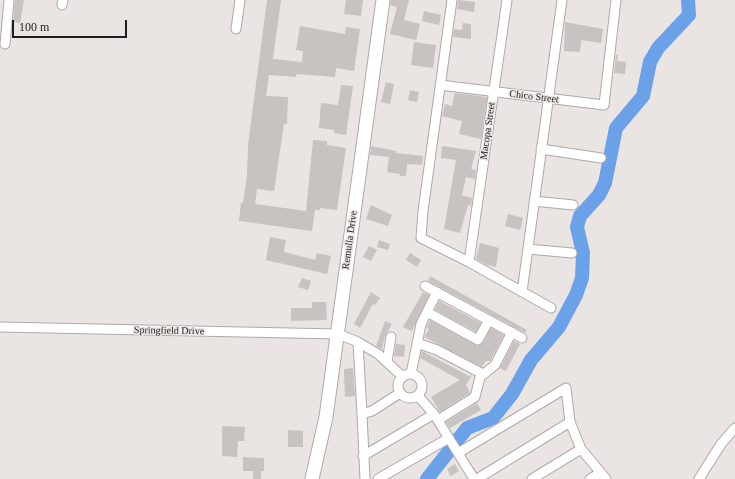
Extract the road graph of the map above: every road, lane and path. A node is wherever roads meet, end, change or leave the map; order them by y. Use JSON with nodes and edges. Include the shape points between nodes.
{"nodes":[{"id":1,"x":9,"y":0,"type":"edge"},
{"id":2,"x":240,"y":0,"type":"edge"},
{"id":3,"x":383,"y":0,"type":"edge"},
{"id":4,"x":452,"y":0,"type":"edge"},
{"id":5,"x":507,"y":0,"type":"edge"},
{"id":6,"x":562,"y":0,"type":"edge"},
{"id":7,"x":616,"y":0,"type":"edge"},
{"id":8,"x":236,"y":29,"type":"dead end"},
{"id":9,"x":5,"y":44,"type":"dead end"},
{"id":10,"x":440,"y":85,"type":"junction"},
{"id":11,"x":494,"y":92,"type":"junction"},
{"id":12,"x":547,"y":99,"type":"junction"},
{"id":13,"x":541,"y":149,"type":"junction"},
{"id":14,"x":600,"y":158,"type":"dead end"},
{"id":15,"x":534,"y":202,"type":"junction"},
{"id":16,"x":573,"y":205,"type":"dead end"},
{"id":17,"x":528,"y":249,"type":"junction"},
{"id":18,"x":572,"y":253,"type":"dead end"},
{"id":19,"x":469,"y":262,"type":"junction"},
{"id":20,"x":425,"y":286,"type":"dead end"},
{"id":21,"x":437,"y":292,"type":"junction"},
{"id":22,"x":522,"y":292,"type":"junction"},
{"id":23,"x":551,"y":308,"type":"dead end"},
{"id":24,"x":427,"y":312,"type":"junction"},
{"id":25,"x":489,"y":320,"type":"junction"},
{"id":26,"x":0,"y":328,"type":"edge"},
{"id":27,"x":512,"y":332,"type":"junction"},
{"id":28,"x":338,"y":334,"type":"junction"},
{"id":29,"x":391,"y":337,"type":"dead end"},
{"id":30,"x":522,"y":338,"type":"dead end"},
{"id":31,"x":358,"y":342,"type":"junction"},
{"id":32,"x":417,"y":343,"type":"junction"},
{"id":33,"x":387,"y":362,"type":"junction"},
{"id":34,"x":483,"y":374,"type":"junction"},
{"id":35,"x":407,"y":376,"type":"junction"},
{"id":36,"x":400,"y":393,"type":"junction"},
{"id":37,"x":418,"y":396,"type":"junction"},
{"id":38,"x":362,"y":414,"type":"junction"},
{"id":39,"x":436,"y":417,"type":"junction"},
{"id":40,"x":570,"y":422,"type":"junction"},
{"id":41,"x":735,"y":428,"type":"edge"},
{"id":42,"x":454,"y":446,"type":"junction"},
{"id":43,"x":581,"y":449,"type":"junction"},
{"id":44,"x":363,"y":456,"type":"junction"},
{"id":45,"x":603,"y":476,"type":"edge"},
{"id":46,"x":312,"y":479,"type":"edge"},
{"id":47,"x":364,"y":479,"type":"edge"},
{"id":48,"x":378,"y":479,"type":"edge"},
{"id":49,"x":474,"y":479,"type":"edge"},
{"id":50,"x":477,"y":479,"type":"edge"},
{"id":51,"x":532,"y":479,"type":"edge"},
{"id":52,"x":590,"y":479,"type":"edge"},
{"id":53,"x":699,"y":479,"type":"edge"}],
"edges":[{"from":1,"to":9,"type":"street"},
{"from":2,"to":8,"type":"street"},
{"from":3,"to":28,"type":"main road","name":"Remulla Drive"},
{"from":4,"to":10,"type":"street"},
{"from":5,"to":11,"type":"street","name":"Macopa Street"},
{"from":6,"to":12,"type":"street"},
{"from":7,"to":12,"type":"street","name":"Chico Street","via":[[604,105]]},
{"from":10,"to":11,"type":"street","name":"Chico Street"},
{"from":10,"to":19,"type":"street","via":[[421,238]]},
{"from":11,"to":12,"type":"street","name":"Chico Street"},
{"from":11,"to":19,"type":"street","name":"Macopa Street"},
{"from":12,"to":13,"type":"street"},
{"from":13,"to":14,"type":"street"},
{"from":13,"to":15,"type":"street"},
{"from":15,"to":16,"type":"street"},
{"from":15,"to":17,"type":"street"},
{"from":17,"to":18,"type":"street"},
{"from":17,"to":22,"type":"street"},
{"from":19,"to":22,"type":"street"},
{"from":20,"to":21,"type":"street"},
{"from":21,"to":24,"type":"street"},
{"from":21,"to":25,"type":"street"},
{"from":22,"to":23,"type":"street"},
{"from":24,"to":25,"type":"street","via":[[478,340]]},
{"from":24,"to":32,"type":"street","via":[[421,324]]},
{"from":25,"to":27,"type":"street"},
{"from":26,"to":28,"type":"street","name":"Springfield Drive"},
{"from":27,"to":30,"type":"street"},
{"from":27,"to":34,"type":"street","via":[[495,365]]},
{"from":28,"to":31,"type":"street"},
{"from":28,"to":46,"type":"main road","name":"Remulla Drive","via":[[326,416]]},
{"from":29,"to":33,"type":"street"},
{"from":31,"to":33,"type":"street"},
{"from":31,"to":38,"type":"street"},
{"from":32,"to":34,"type":"street","via":[[437,350]]},
{"from":32,"to":35,"type":"street"},
{"from":33,"to":35,"type":"street"},
{"from":34,"to":39,"type":"street","via":[[472,399]]},
{"from":35,"to":36,"type":"street","via":[[399,383]]},
{"from":35,"to":37,"type":"street","via":[[418,377],[422,383],[422,390]]},
{"from":36,"to":37,"type":"street","via":[[406,398]]},
{"from":36,"to":38,"type":"street"},
{"from":37,"to":39,"type":"street"},
{"from":38,"to":44,"type":"street"},
{"from":39,"to":42,"type":"street"},
{"from":39,"to":44,"type":"street"},
{"from":40,"to":42,"type":"street","via":[[566,388]]},
{"from":40,"to":43,"type":"street"},
{"from":40,"to":50,"type":"street"},
{"from":41,"to":53,"type":"street","via":[[720,444]]},
{"from":42,"to":48,"type":"street"},
{"from":42,"to":49,"type":"street"},
{"from":43,"to":45,"type":"street"},
{"from":43,"to":51,"type":"street"},
{"from":44,"to":47,"type":"street"},
{"from":45,"to":52,"type":"street"}]}
